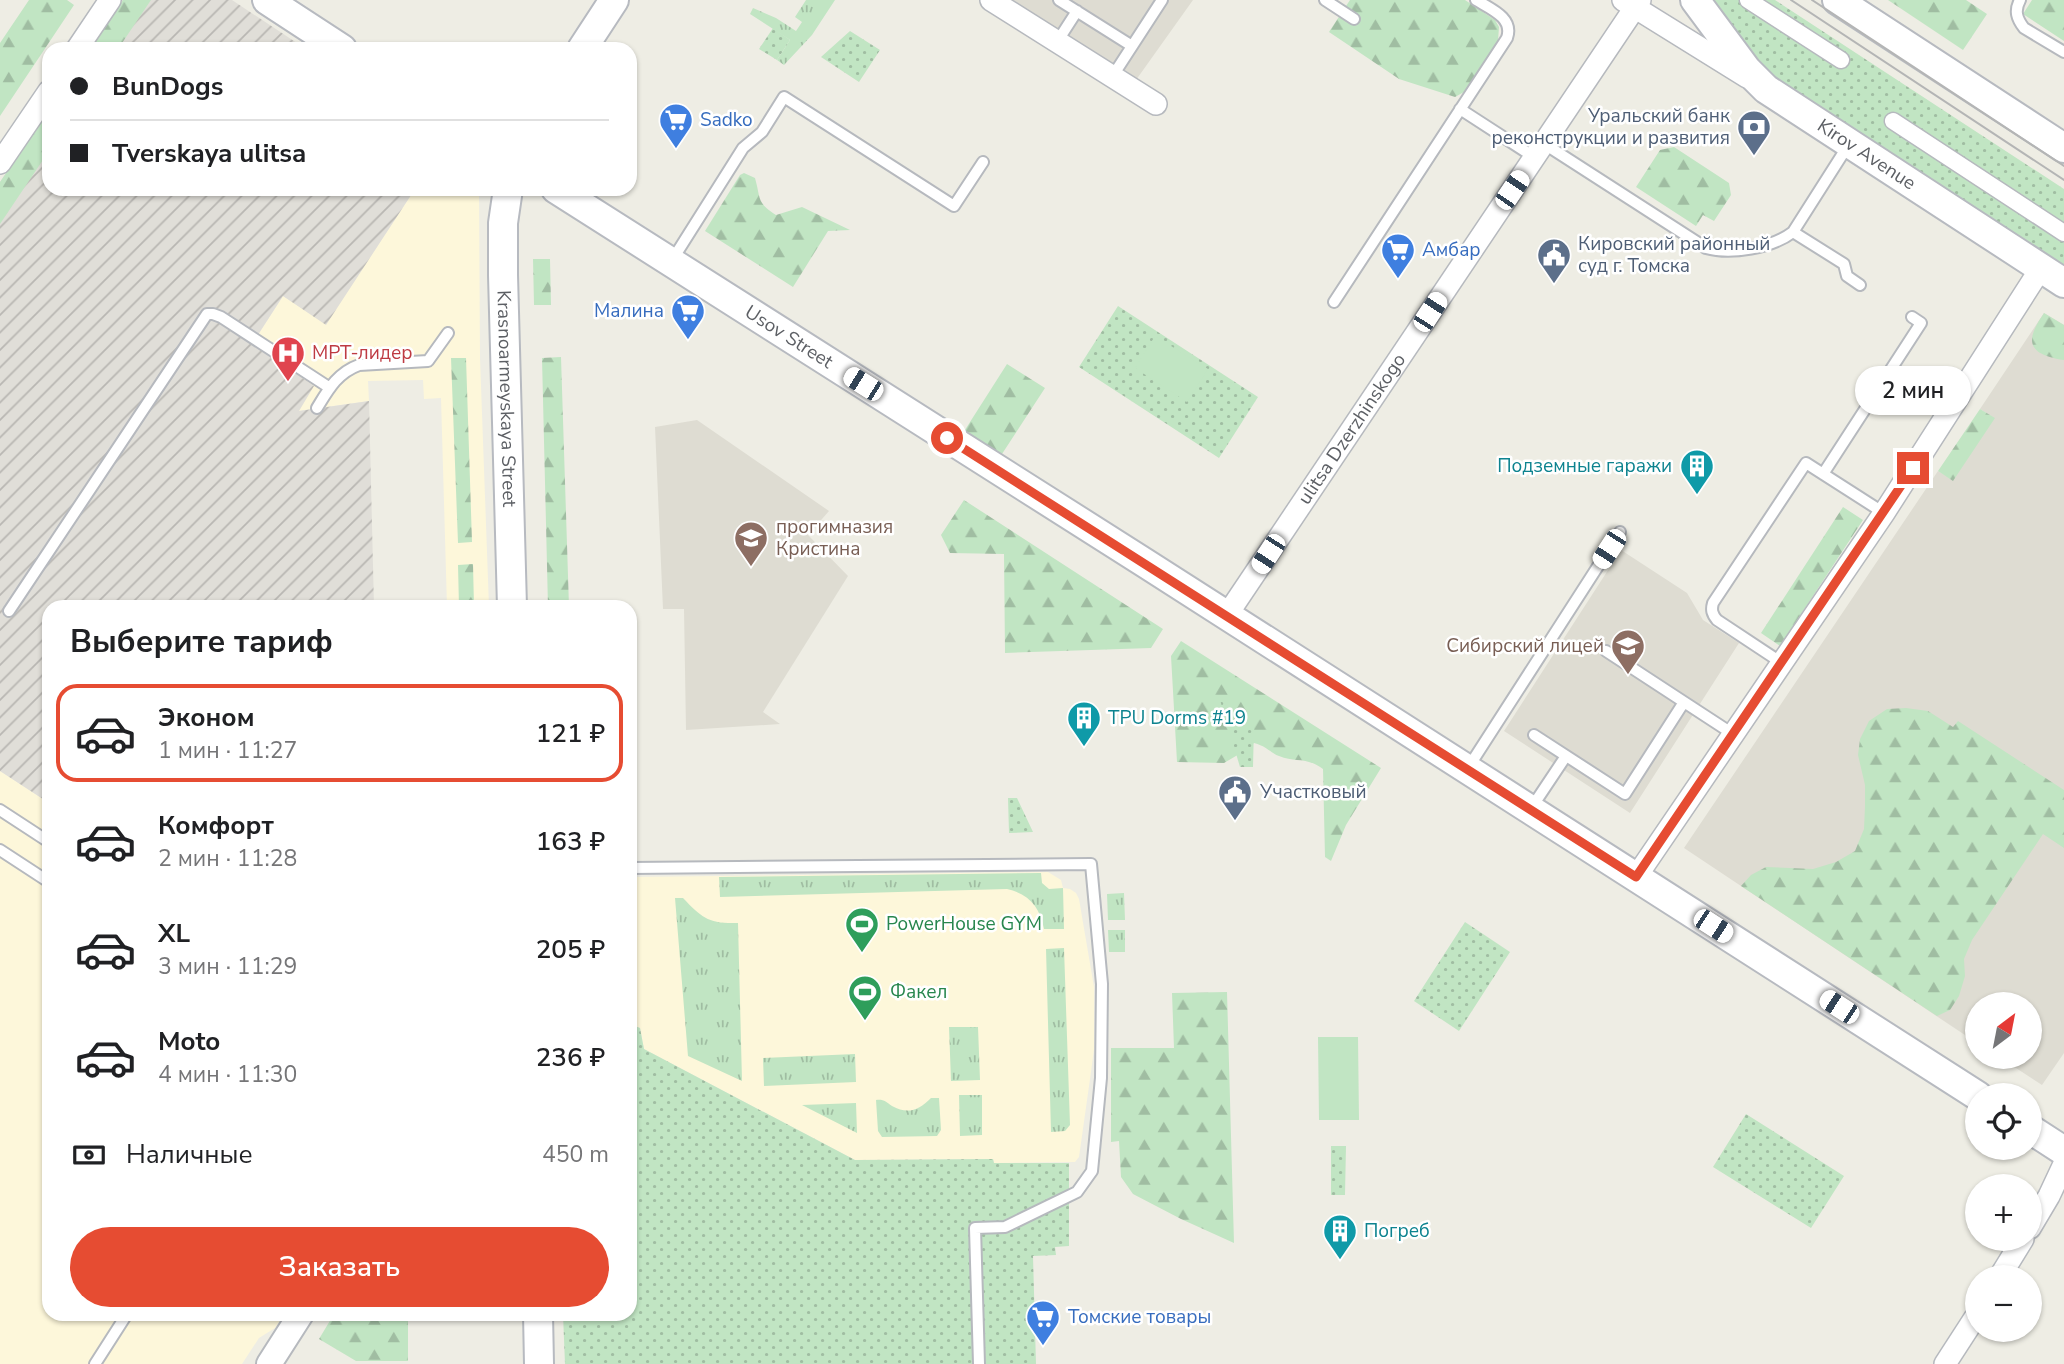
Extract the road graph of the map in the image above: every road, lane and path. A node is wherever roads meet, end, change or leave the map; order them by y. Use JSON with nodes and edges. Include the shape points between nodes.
{"nodes":[{"id":1,"x":110,"y":0,"type":"edge"},
{"id":2,"x":267,"y":0,"type":"edge"},
{"id":3,"x":614,"y":0,"type":"edge"},
{"id":4,"x":992,"y":0,"type":"edge"},
{"id":5,"x":1059,"y":0,"type":"edge"},
{"id":6,"x":1162,"y":0,"type":"edge"},
{"id":7,"x":1325,"y":0,"type":"edge"},
{"id":8,"x":1476,"y":0,"type":"edge"},
{"id":9,"x":1695,"y":0,"type":"edge"},
{"id":10,"x":1748,"y":0,"type":"edge"},
{"id":11,"x":1837,"y":0,"type":"edge"},
{"id":12,"x":2020,"y":0,"type":"edge"},
{"id":13,"x":1632,"y":3,"type":"edge"},
{"id":14,"x":1338,"y":4,"type":"edge"},
{"id":15,"x":1077,"y":11,"type":"junction"},
{"id":16,"x":1354,"y":19,"type":"dead end"},
{"id":17,"x":1057,"y":41,"type":"junction"},
{"id":18,"x":82,"y":42,"type":"edge"},
{"id":19,"x":331,"y":42,"type":"edge"},
{"id":20,"x":587,"y":42,"type":"edge"},
{"id":21,"x":1132,"y":46,"type":"junction"},
{"id":22,"x":2064,"y":52,"type":"edge"},
{"id":23,"x":1841,"y":60,"type":"dead end"},
{"id":24,"x":1112,"y":77,"type":"junction"},
{"id":25,"x":1766,"y":89,"type":"junction"},
{"id":26,"x":42,"y":101,"type":"edge"},
{"id":27,"x":1156,"y":104,"type":"dead end"},
{"id":28,"x":1460,"y":109,"type":"junction"},
{"id":29,"x":1893,"y":121,"type":"dead end"},
{"id":30,"x":1850,"y":144,"type":"junction"},
{"id":31,"x":2064,"y":148,"type":"edge"},
{"id":32,"x":1539,"y":150,"type":"junction"},
{"id":33,"x":983,"y":162,"type":"dead end"},
{"id":34,"x":0,"y":163,"type":"edge"},
{"id":35,"x":507,"y":196,"type":"edge"},
{"id":36,"x":567,"y":196,"type":"edge"},
{"id":37,"x":1793,"y":232,"type":"junction"},
{"id":38,"x":2064,"y":233,"type":"edge"},
{"id":39,"x":671,"y":262,"type":"junction"},
{"id":40,"x":2053,"y":275,"type":"edge"},
{"id":41,"x":1860,"y":285,"type":"dead end"},
{"id":42,"x":1334,"y":302,"type":"dead end"},
{"id":43,"x":1912,"y":317,"type":"dead end"},
{"id":44,"x":448,"y":333,"type":"dead end"},
{"id":45,"x":330,"y":388,"type":"junction"},
{"id":46,"x":317,"y":408,"type":"dead end"},
{"id":47,"x":1823,"y":474,"type":"junction"},
{"id":48,"x":1884,"y":513,"type":"junction"},
{"id":49,"x":1620,"y":532,"type":"dead end"},
{"id":50,"x":512,"y":600,"type":"edge"},
{"id":51,"x":9,"y":611,"type":"dead end"},
{"id":52,"x":1227,"y":615,"type":"junction"},
{"id":53,"x":1606,"y":651,"type":"dead end"},
{"id":54,"x":1782,"y":663,"type":"junction"},
{"id":55,"x":1684,"y":702,"type":"junction"},
{"id":56,"x":1732,"y":734,"type":"junction"},
{"id":57,"x":1534,"y":735,"type":"dead end"},
{"id":58,"x":1566,"y":756,"type":"junction"},
{"id":59,"x":1468,"y":769,"type":"junction"},
{"id":60,"x":0,"y":810,"type":"edge"},
{"id":61,"x":1531,"y":810,"type":"junction"},
{"id":62,"x":42,"y":837,"type":"edge"},
{"id":63,"x":0,"y":850,"type":"edge"},
{"id":64,"x":637,"y":868,"type":"edge"},
{"id":65,"x":42,"y":877,"type":"edge"},
{"id":66,"x":1636,"y":877,"type":"junction"},
{"id":67,"x":1965,"y":1088,"type":"edge"},
{"id":68,"x":2042,"y":1137,"type":"edge"},
{"id":69,"x":2064,"y":1151,"type":"edge"},
{"id":70,"x":2064,"y":1164,"type":"edge"},
{"id":71,"x":2042,"y":1207,"type":"edge"},
{"id":72,"x":123,"y":1321,"type":"edge"},
{"id":73,"x":297,"y":1321,"type":"edge"},
{"id":74,"x":538,"y":1321,"type":"edge"},
{"id":75,"x":1965,"y":1332,"type":"edge"},
{"id":76,"x":95,"y":1364,"type":"edge"},
{"id":77,"x":269,"y":1364,"type":"edge"},
{"id":78,"x":539,"y":1364,"type":"edge"},
{"id":79,"x":979,"y":1364,"type":"edge"},
{"id":80,"x":1945,"y":1364,"type":"edge"}],
"edges":[{"from":1,"to":18,"type":"street"},
{"from":2,"to":19,"type":"main road"},
{"from":3,"to":20,"type":"main road"},
{"from":4,"to":17,"type":"street"},
{"from":5,"to":15,"type":"lane"},
{"from":6,"to":21,"type":"lane"},
{"from":7,"to":14,"type":"lane"},
{"from":8,"to":28,"type":"lane","via":[[1505,19],[1509,29]]},
{"from":9,"to":25,"type":"main road","name":"Kirov Avenue"},
{"from":10,"to":23,"type":"street"},
{"from":11,"to":31,"type":"main road"},
{"from":12,"to":22,"type":"lane","via":[[2016,10],[2024,28]]},
{"from":13,"to":25,"type":"street"},
{"from":13,"to":32,"type":"street","name":"ulitsa Dzerzhinskogo"},
{"from":14,"to":16,"type":"lane"},
{"from":15,"to":17,"type":"lane"},
{"from":15,"to":21,"type":"lane"},
{"from":17,"to":24,"type":"street"},
{"from":21,"to":24,"type":"lane"},
{"from":24,"to":27,"type":"street"},
{"from":25,"to":30,"type":"main road","name":"Kirov Avenue"},
{"from":26,"to":34,"type":"street"},
{"from":28,"to":32,"type":"lane"},
{"from":28,"to":42,"type":"lane"},
{"from":29,"to":38,"type":"street"},
{"from":30,"to":37,"type":"lane"},
{"from":30,"to":40,"type":"main road","name":"Kirov Avenue"},
{"from":32,"to":37,"type":"lane","via":[[1706,248],[1720,252],[1769,244]]},
{"from":32,"to":52,"type":"street","name":"ulitsa Dzerzhinskogo"},
{"from":33,"to":39,"type":"lane","via":[[954,206],[784,97],[762,132],[743,148]]},
{"from":35,"to":50,"type":"main road","name":"Krasnoarmeyskaya Street","via":[[503,275]]},
{"from":36,"to":39,"type":"main road","name":"Usov Street"},
{"from":37,"to":41,"type":"lane","via":[[1844,264],[1847,276]]},
{"from":39,"to":52,"type":"main road","name":"Usov Street"},
{"from":40,"to":48,"type":"street"},
{"from":43,"to":47,"type":"lane","via":[[1921,323]]},
{"from":44,"to":45,"type":"lane","via":[[428,361],[359,365],[338,377]]},
{"from":45,"to":46,"type":"lane"},
{"from":45,"to":51,"type":"lane","via":[[221,317],[207,314]]},
{"from":47,"to":48,"type":"lane"},
{"from":47,"to":54,"type":"lane","via":[[1806,463],[1711,609],[1717,620]]},
{"from":48,"to":54,"type":"street"},
{"from":49,"to":59,"type":"lane"},
{"from":52,"to":59,"type":"main road","name":"Usov Street"},
{"from":53,"to":55,"type":"lane"},
{"from":54,"to":56,"type":"street"},
{"from":55,"to":56,"type":"lane"},
{"from":55,"to":58,"type":"lane","via":[[1625,794]]},
{"from":56,"to":66,"type":"street"},
{"from":57,"to":58,"type":"lane"},
{"from":58,"to":61,"type":"lane"},
{"from":59,"to":61,"type":"main road","name":"Usov Street"},
{"from":60,"to":62,"type":"lane"},
{"from":61,"to":66,"type":"main road","name":"Usov Street"},
{"from":63,"to":65,"type":"lane"},
{"from":64,"to":79,"type":"lane","via":[[1091,864],[1102,984],[1101,1078],[1092,1171],[1077,1192],[1005,1227],[975,1228]]},
{"from":66,"to":67,"type":"main road","name":"Usov Street"},
{"from":68,"to":69,"type":"main road"},
{"from":70,"to":71,"type":"street"},
{"from":72,"to":76,"type":"lane"},
{"from":73,"to":77,"type":"street"},
{"from":74,"to":78,"type":"main road"},
{"from":75,"to":80,"type":"street"}]}
